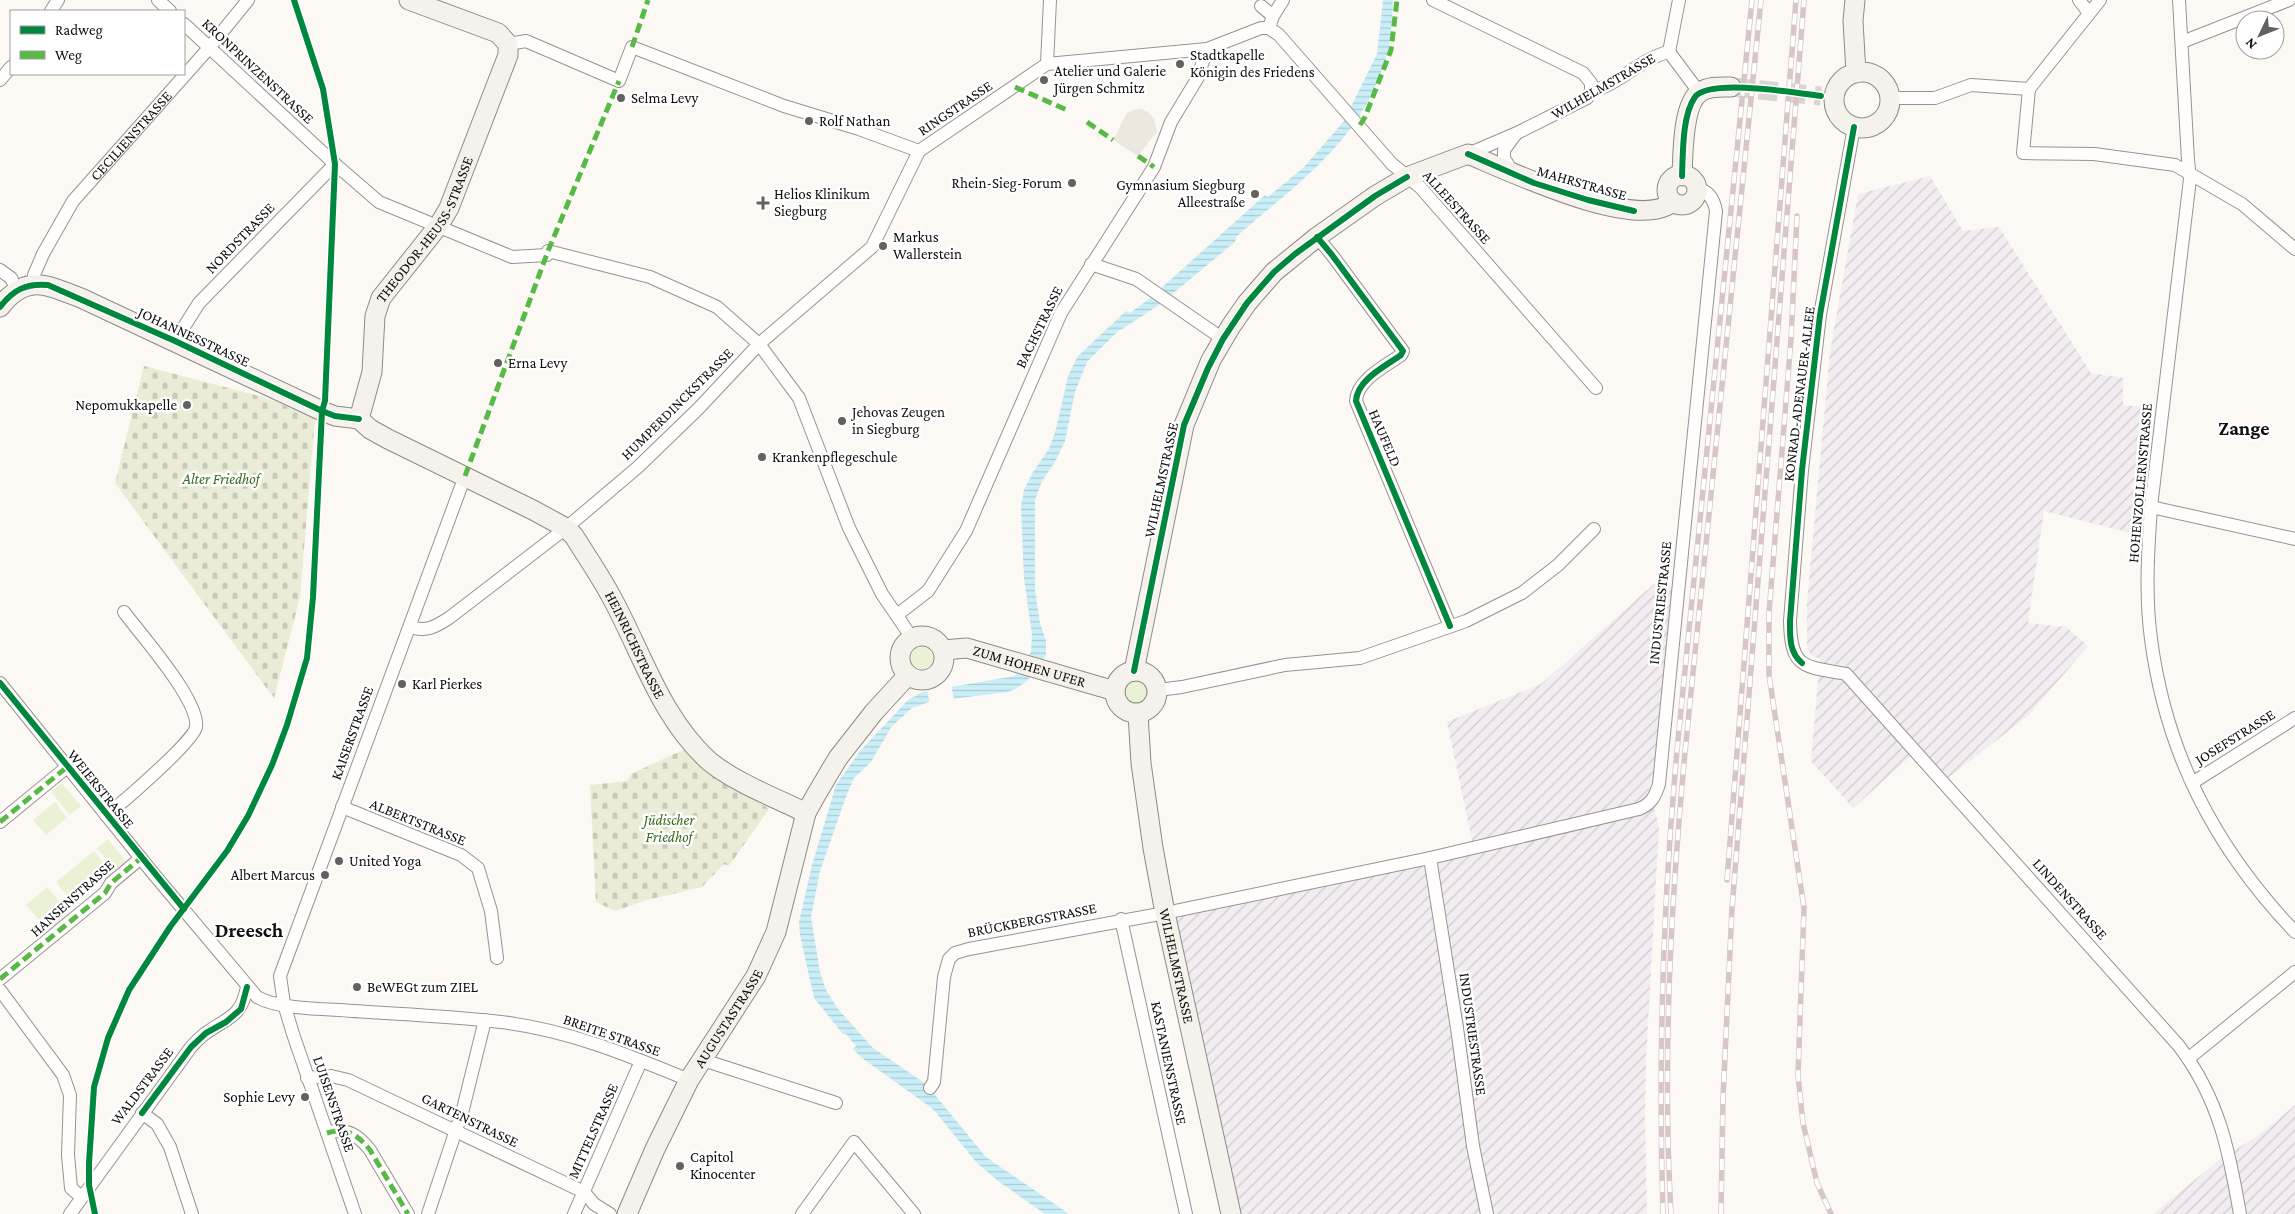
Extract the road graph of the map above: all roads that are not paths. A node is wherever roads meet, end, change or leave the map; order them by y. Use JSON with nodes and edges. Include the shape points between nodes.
{"nodes":[{"id":1,"x":158,"y":0,"type":"edge"},
{"id":2,"x":248,"y":0,"type":"edge"},
{"id":3,"x":409,"y":0,"type":"edge"},
{"id":4,"x":1050,"y":0,"type":"edge"},
{"id":5,"x":1282,"y":0,"type":"edge"},
{"id":6,"x":1433,"y":0,"type":"edge"},
{"id":7,"x":1679,"y":0,"type":"edge"},
{"id":8,"x":1855,"y":0,"type":"edge"},
{"id":9,"x":2079,"y":0,"type":"edge"},
{"id":10,"x":2100,"y":0,"type":"edge"},
{"id":11,"x":2180,"y":0,"type":"edge"},
{"id":12,"x":2289,"y":0,"type":"edge"},
{"id":13,"x":1261,"y":6,"type":"dead end"},
{"id":14,"x":169,"y":10,"type":"edge"},
{"id":15,"x":2090,"y":12,"type":"junction"},
{"id":16,"x":1271,"y":22,"type":"junction"},
{"id":17,"x":185,"y":25,"type":"edge"},
{"id":18,"x":2182,"y":42,"type":"junction"},
{"id":19,"x":508,"y":44,"type":"junction"},
{"id":20,"x":209,"y":48,"type":"junction"},
{"id":21,"x":1207,"y":49,"type":"junction"},
{"id":22,"x":1669,"y":52,"type":"junction"},
{"id":23,"x":1048,"y":64,"type":"junction"},
{"id":24,"x":10,"y":68,"type":"edge"},
{"id":25,"x":1856,"y":73,"type":"junction"},
{"id":26,"x":0,"y":80,"type":"edge"},
{"id":27,"x":1731,"y":87,"type":"tunnel mouth"},
{"id":28,"x":2029,"y":89,"type":"junction"},
{"id":29,"x":1591,"y":91,"type":"junction"},
{"id":30,"x":1699,"y":92,"type":"junction"},
{"id":31,"x":1889,"y":98,"type":"junction"},
{"id":32,"x":1854,"y":127,"type":"junction"},
{"id":33,"x":1517,"y":133,"type":"junction"},
{"id":34,"x":919,"y":151,"type":"junction"},
{"id":35,"x":1468,"y":154,"type":"junction"},
{"id":36,"x":336,"y":164,"type":"junction"},
{"id":37,"x":2190,"y":172,"type":"junction"},
{"id":38,"x":1513,"y":173,"type":"junction"},
{"id":39,"x":1682,"y":176,"type":"junction"},
{"id":40,"x":1407,"y":177,"type":"junction"},
{"id":41,"x":1696,"y":189,"type":"junction"},
{"id":42,"x":1672,"y":202,"type":"junction"},
{"id":43,"x":439,"y":225,"type":"junction"},
{"id":44,"x":1317,"y":237,"type":"junction"},
{"id":45,"x":2295,"y":249,"type":"edge"},
{"id":46,"x":1092,"y":264,"type":"junction"},
{"id":47,"x":0,"y":270,"type":"edge"},
{"id":48,"x":26,"y":287,"type":"junction"},
{"id":49,"x":0,"y":307,"type":"edge"},
{"id":50,"x":1223,"y":338,"type":"junction"},
{"id":51,"x":175,"y":341,"type":"junction"},
{"id":52,"x":759,"y":344,"type":"junction"},
{"id":53,"x":1596,"y":388,"type":"dead end"},
{"id":54,"x":359,"y":419,"type":"junction"},
{"id":55,"x":465,"y":476,"type":"junction"},
{"id":56,"x":2151,"y":507,"type":"junction"},
{"id":57,"x":566,"y":528,"type":"junction"},
{"id":58,"x":1594,"y":529,"type":"dead end"},
{"id":59,"x":2295,"y":539,"type":"edge"},
{"id":60,"x":124,"y":612,"type":"dead end"},
{"id":61,"x":897,"y":615,"type":"junction"},
{"id":62,"x":1450,"y":626,"type":"junction"},
{"id":63,"x":410,"y":627,"type":"junction"},
{"id":64,"x":912,"y":638,"type":"junction"},
{"id":65,"x":943,"y":650,"type":"junction"},
{"id":66,"x":1802,"y":663,"type":"joint"},
{"id":67,"x":1134,"y":671,"type":"junction"},
{"id":68,"x":908,"y":675,"type":"junction"},
{"id":69,"x":0,"y":683,"type":"edge"},
{"id":70,"x":1115,"y":690,"type":"junction"},
{"id":71,"x":1158,"y":690,"type":"junction"},
{"id":72,"x":1138,"y":714,"type":"junction"},
{"id":73,"x":2295,"y":718,"type":"edge"},
{"id":74,"x":67,"y":767,"type":"junction"},
{"id":75,"x":2192,"y":783,"type":"junction"},
{"id":76,"x":342,"y":807,"type":"junction"},
{"id":77,"x":806,"y":813,"type":"junction"},
{"id":78,"x":106,"y":815,"type":"junction"},
{"id":79,"x":0,"y":822,"type":"edge"},
{"id":80,"x":141,"y":858,"type":"junction"},
{"id":81,"x":1430,"y":858,"type":"junction"},
{"id":82,"x":1165,"y":913,"type":"junction"},
{"id":83,"x":1121,"y":920,"type":"junction"},
{"id":84,"x":2295,"y":932,"type":"edge"},
{"id":85,"x":496,"y":958,"type":"dead end"},
{"id":86,"x":2295,"y":972,"type":"edge"},
{"id":87,"x":0,"y":979,"type":"edge"},
{"id":88,"x":247,"y":987,"type":"junction"},
{"id":89,"x":0,"y":990,"type":"edge"},
{"id":90,"x":284,"y":1004,"type":"junction"},
{"id":91,"x":485,"y":1020,"type":"junction"},
{"id":92,"x":2189,"y":1058,"type":"junction"},
{"id":93,"x":703,"y":1060,"type":"junction"},
{"id":94,"x":641,"y":1061,"type":"junction"},
{"id":95,"x":307,"y":1078,"type":"junction"},
{"id":96,"x":689,"y":1080,"type":"junction"},
{"id":97,"x":930,"y":1088,"type":"dead end"},
{"id":98,"x":836,"y":1103,"type":"dead end"},
{"id":99,"x":142,"y":1113,"type":"junction"},
{"id":100,"x":456,"y":1131,"type":"junction"},
{"id":101,"x":327,"y":1133,"type":"junction"},
{"id":102,"x":584,"y":1192,"type":"junction"},
{"id":103,"x":80,"y":1197,"type":"junction"},
{"id":104,"x":70,"y":1214,"type":"edge"},
{"id":105,"x":192,"y":1214,"type":"edge"},
{"id":106,"x":355,"y":1214,"type":"edge"},
{"id":107,"x":408,"y":1214,"type":"edge"},
{"id":108,"x":428,"y":1214,"type":"edge"},
{"id":109,"x":574,"y":1214,"type":"edge"},
{"id":110,"x":610,"y":1214,"type":"edge"},
{"id":111,"x":627,"y":1214,"type":"edge"},
{"id":112,"x":802,"y":1214,"type":"edge"},
{"id":113,"x":914,"y":1214,"type":"edge"},
{"id":114,"x":1186,"y":1214,"type":"edge"},
{"id":115,"x":1231,"y":1214,"type":"edge"},
{"id":116,"x":1487,"y":1214,"type":"edge"},
{"id":117,"x":2240,"y":1214,"type":"edge"}],
"edges":[{"from":1,"to":14,"type":"street"},
{"from":2,"to":20,"type":"street","name":"CECILIENSTRASSE"},
{"from":3,"to":19,"type":"main road","via":[[498,33]]},
{"from":4,"to":23,"type":"street"},
{"from":5,"to":16,"type":"street"},
{"from":6,"to":29,"type":"street","via":[[1583,73],[1591,83]]},
{"from":7,"to":22,"type":"street","name":"WILHELMSTRASSE"},
{"from":8,"to":25,"type":"main road","via":[[1852,21]]},
{"from":9,"to":15,"type":"street"},
{"from":10,"to":15,"type":"street"},
{"from":11,"to":18,"type":"street","name":"HOHENZOLLERNSTRASSE"},
{"from":12,"to":18,"type":"street"},
{"from":13,"to":16,"type":"street","name":"ALLEESTRASSE"},
{"from":15,"to":28,"type":"street"},
{"from":16,"to":21,"type":"street","name":"RINGSTRASSE"},
{"from":16,"to":40,"type":"street","name":"ALLEESTRASSE","via":[[1392,164]]},
{"from":17,"to":20,"type":"street","name":"KRONPRINZENSTRASSE"},
{"from":18,"to":37,"type":"street","name":"HOHENZOLLERNSTRASSE"},
{"from":19,"to":34,"type":"street","name":"RINGSTRASSE","via":[[526,42],[619,81],[632,47],[784,106]]},
{"from":19,"to":43,"type":"main road","name":"THEODOR-HEUSS-STRASSE","via":[[508,55],[475,144]]},
{"from":20,"to":36,"type":"street","name":"KRONPRINZENSTRASSE"},
{"from":20,"to":48,"type":"street","name":"CECILIENSTRASSE","via":[[73,202]]},
{"from":21,"to":23,"type":"street","name":"RINGSTRASSE"},
{"from":21,"to":46,"type":"street","name":"BACHSTRASSE","via":[[1197,79],[1171,122],[1154,167]]},
{"from":22,"to":29,"type":"street","name":"WILHELMSTRASSE","via":[[1656,55],[1602,89]]},
{"from":22,"to":30,"type":"street"},
{"from":23,"to":34,"type":"street","name":"RINGSTRASSE"},
{"from":24,"to":26,"type":"street"},
{"from":25,"to":31,"type":"main road","via":[[1866,72],[1882,81]]},
{"from":25,"to":32,"type":"main road","via":[[1841,81],[1828,96],[1841,118]]},
{"from":27,"to":30,"type":"main road","via":[[1713,87]]},
{"from":28,"to":31,"type":"street","via":[[1971,85],[1935,98]]},
{"from":28,"to":37,"type":"street","via":[[2023,153],[2117,156],[2175,165]]},
{"from":29,"to":33,"type":"street","name":"WILHELMSTRASSE","via":[[1587,98]]},
{"from":30,"to":39,"type":"main road","via":[[1689,108]]},
{"from":31,"to":32,"type":"main road","via":[[1885,115],[1879,122],[1863,128]]},
{"from":32,"to":66,"type":"street","name":"KONRAD-ADENAUER-ALLEE","via":[[1820,315],[1802,470],[1790,643],[1796,658]]},
{"from":33,"to":35,"type":"street","name":"WILHELMSTRASSE"},
{"from":33,"to":38,"type":"street","via":[[1504,150],[1504,158]]},
{"from":34,"to":52,"type":"street","name":"HUMPERDINCKSTRASSE","via":[[872,246]]},
{"from":35,"to":38,"type":"main road","name":"MAHRSTRASSE"},
{"from":35,"to":40,"type":"main road","name":"WILHELMSTRASSE"},
{"from":36,"to":43,"type":"street","name":"KRONPRINZENSTRASSE","via":[[379,202]]},
{"from":36,"to":51,"type":"street","name":"NORDSTRASSE","via":[[199,303]]},
{"from":37,"to":45,"type":"street","via":[[2242,204]]},
{"from":37,"to":56,"type":"street","name":"HOHENZOLLERNSTRASSE"},
{"from":38,"to":42,"type":"main road","name":"MAHRSTRASSE","via":[[1534,184],[1634,211],[1657,210]]},
{"from":39,"to":41,"type":"main road","via":[[1693,180]]},
{"from":39,"to":42,"type":"main road","via":[[1675,177],[1668,184]]},
{"from":40,"to":44,"type":"main road","name":"WILHELMSTRASSE"},
{"from":40,"to":53,"type":"street","name":"ALLEESTRASSE","via":[[1420,187]]},
{"from":41,"to":42,"type":"main road","via":[[1694,198],[1686,204]]},
{"from":41,"to":81,"type":"street","name":"INDUSTRIESTRASSE","via":[[1712,198],[1716,212],[1656,795],[1648,805],[1639,809]]},
{"from":43,"to":52,"type":"street","name":"KRONPRINZENSTRASSE","via":[[512,257],[547,253],[650,277],[717,307]]},
{"from":43,"to":54,"type":"main road","name":"THEODOR-HEUSS-STRASSE","via":[[381,298],[375,316],[372,372]]},
{"from":44,"to":50,"type":"main road","name":"WILHELMSTRASSE","via":[[1274,272]]},
{"from":44,"to":62,"type":"street","name":"HAUFELD","via":[[1403,350],[1363,383],[1356,391],[1356,402]]},
{"from":46,"to":50,"type":"street","via":[[1154,290]]},
{"from":46,"to":61,"type":"street","name":"BACHSTRASSE","via":[[1061,313],[966,532],[928,591]]},
{"from":47,"to":48,"type":"street"},
{"from":48,"to":49,"type":"main road","via":[[9,296]]},
{"from":48,"to":51,"type":"main road","name":"JOHANNESSTRASSE","via":[[48,285]]},
{"from":50,"to":67,"type":"main road","name":"WILHELMSTRASSE","via":[[1184,426]]},
{"from":51,"to":54,"type":"main road","name":"JOHANNESSTRASSE","via":[[322,411]]},
{"from":52,"to":57,"type":"street","name":"HUMPERDINCKSTRASSE","via":[[638,467]]},
{"from":52,"to":61,"type":"street","name":"KRONPRINZENSTRASSE","via":[[799,398],[849,528],[882,594]]},
{"from":54,"to":55,"type":"main road","name":"JOHANNESSTRASSE","via":[[388,439]]},
{"from":55,"to":57,"type":"main road","name":"HEINRICHSTRASSE"},
{"from":55,"to":63,"type":"street","name":"KAISERSTRASSE"},
{"from":56,"to":59,"type":"street"},
{"from":56,"to":75,"type":"street","name":"HOHENZOLLERNSTRASSE","via":[[2148,554],[2151,638],[2167,718]]},
{"from":57,"to":63,"type":"street","name":"HUMPERDINCKSTRASSE","via":[[444,621],[431,629]]},
{"from":57,"to":77,"type":"main road","name":"HEINRICHSTRASSE","via":[[612,597],[670,715],[685,737],[711,762],[749,786]]},
{"from":58,"to":62,"type":"street","via":[[1558,565],[1522,593]]},
{"from":60,"to":78,"type":"street","via":[[185,694],[197,719],[196,730],[177,752]]},
{"from":61,"to":64,"type":"street","name":"KRONPRINZENSTRASSE"},
{"from":62,"to":71,"type":"street","via":[[1360,658],[1285,665]]},
{"from":63,"to":76,"type":"street","name":"KAISERSTRASSE"},
{"from":64,"to":65,"type":"main road","via":[[928,636]]},
{"from":64,"to":68,"type":"main road","via":[[900,652],[901,665]]},
{"from":65,"to":68,"type":"main road","via":[[942,668],[934,677],[920,680]]},
{"from":65,"to":70,"type":"main road","name":"ZUM HOHEN UFER","via":[[967,648]]},
{"from":66,"to":92,"type":"street","name":"LINDENSTRASSE","via":[[1846,674]]},
{"from":67,"to":70,"type":"main road","via":[[1123,676]]},
{"from":67,"to":71,"type":"main road","via":[[1147,674]]},
{"from":68,"to":77,"type":"main road","via":[[838,758]]},
{"from":69,"to":74,"type":"street","name":"WEIERSTRASSE"},
{"from":70,"to":72,"type":"main road","via":[[1122,708]]},
{"from":71,"to":72,"type":"main road","via":[[1155,703]]},
{"from":72,"to":82,"type":"main road","name":"WILHELMSTRASSE","via":[[1146,804]]},
{"from":73,"to":75,"type":"street","name":"JOSEFSTRASSE"},
{"from":74,"to":78,"type":"street","name":"WEIERSTRASSE"},
{"from":74,"to":79,"type":"street"},
{"from":75,"to":84,"type":"street","name":"HOHENZOLLERNSTRASSE","via":[[2201,805],[2235,861]]},
{"from":76,"to":85,"type":"street","name":"ALBERTSTRASSE","via":[[461,855],[478,868],[491,911]]},
{"from":76,"to":90,"type":"street","name":"KAISERSTRASSE","via":[[280,976]]},
{"from":77,"to":93,"type":"main road","name":"AUGUSTASTRASSE","via":[[776,932],[756,976]]},
{"from":78,"to":80,"type":"street","name":"WEIERSTRASSE"},
{"from":80,"to":87,"type":"street","name":"HANSENSTRASSE","via":[[105,893]]},
{"from":80,"to":88,"type":"street","name":"WEIERSTRASSE"},
{"from":81,"to":82,"type":"street","name":"INDUSTRIESTRASSE"},
{"from":81,"to":116,"type":"street","name":"INDUSTRIESTRASSE","via":[[1473,1146]]},
{"from":82,"to":83,"type":"street","name":"BRÜCKBERGSTRASSE"},
{"from":82,"to":115,"type":"main road","name":"WILHELMSTRASSE"},
{"from":83,"to":97,"type":"street","name":"BRÜCKBERGSTRASSE","via":[[955,953],[949,960],[944,977],[934,1082]]},
{"from":83,"to":114,"type":"street","name":"KASTANIENSTRASSE"},
{"from":86,"to":92,"type":"street"},
{"from":88,"to":90,"type":"street","name":"WEIERSTRASSE","via":[[264,1001]]},
{"from":88,"to":99,"type":"street","name":"WALDSTRASSE","via":[[241,1009],[191,1047]]},
{"from":89,"to":103,"type":"street","via":[[63,1074],[68,1086],[71,1188]]},
{"from":90,"to":91,"type":"street","name":"BREITE STRASSE"},
{"from":90,"to":95,"type":"street","name":"LUISENSTRASSE"},
{"from":91,"to":94,"type":"street","name":"BREITE STRASSE","via":[[540,1028],[597,1043]]},
{"from":91,"to":100,"type":"street"},
{"from":92,"to":117,"type":"street","name":"LINDENSTRASSE","via":[[2205,1085],[2226,1139]]},
{"from":93,"to":96,"type":"main road","name":"AUGUSTASTRASSE"},
{"from":93,"to":98,"type":"street"},
{"from":94,"to":96,"type":"street","name":"BREITE STRASSE"},
{"from":94,"to":102,"type":"street","name":"MITTELSTRASSE"},
{"from":95,"to":100,"type":"street","name":"GARTENSTRASSE","via":[[331,1076],[348,1080]]},
{"from":95,"to":101,"type":"street","name":"LUISENSTRASSE"},
{"from":96,"to":111,"type":"main road","name":"AUGUSTASTRASSE"},
{"from":99,"to":103,"type":"street","name":"WALDSTRASSE"},
{"from":99,"to":105,"type":"street","via":[[157,1124],[170,1147]]},
{"from":100,"to":102,"type":"street","name":"GARTENSTRASSE"},
{"from":100,"to":108,"type":"street"},
{"from":101,"to":106,"type":"street","name":"LUISENSTRASSE"},
{"from":101,"to":107,"type":"street","via":[[350,1132],[363,1141]]},
{"from":102,"to":109,"type":"street","name":"MITTELSTRASSE"},
{"from":102,"to":110,"type":"street","name":"GARTENSTRASSE","via":[[594,1204]]},
{"from":103,"to":104,"type":"street","name":"WALDSTRASSE"},
{"from":112,"to":113,"type":"street","via":[[854,1142]]}]}
